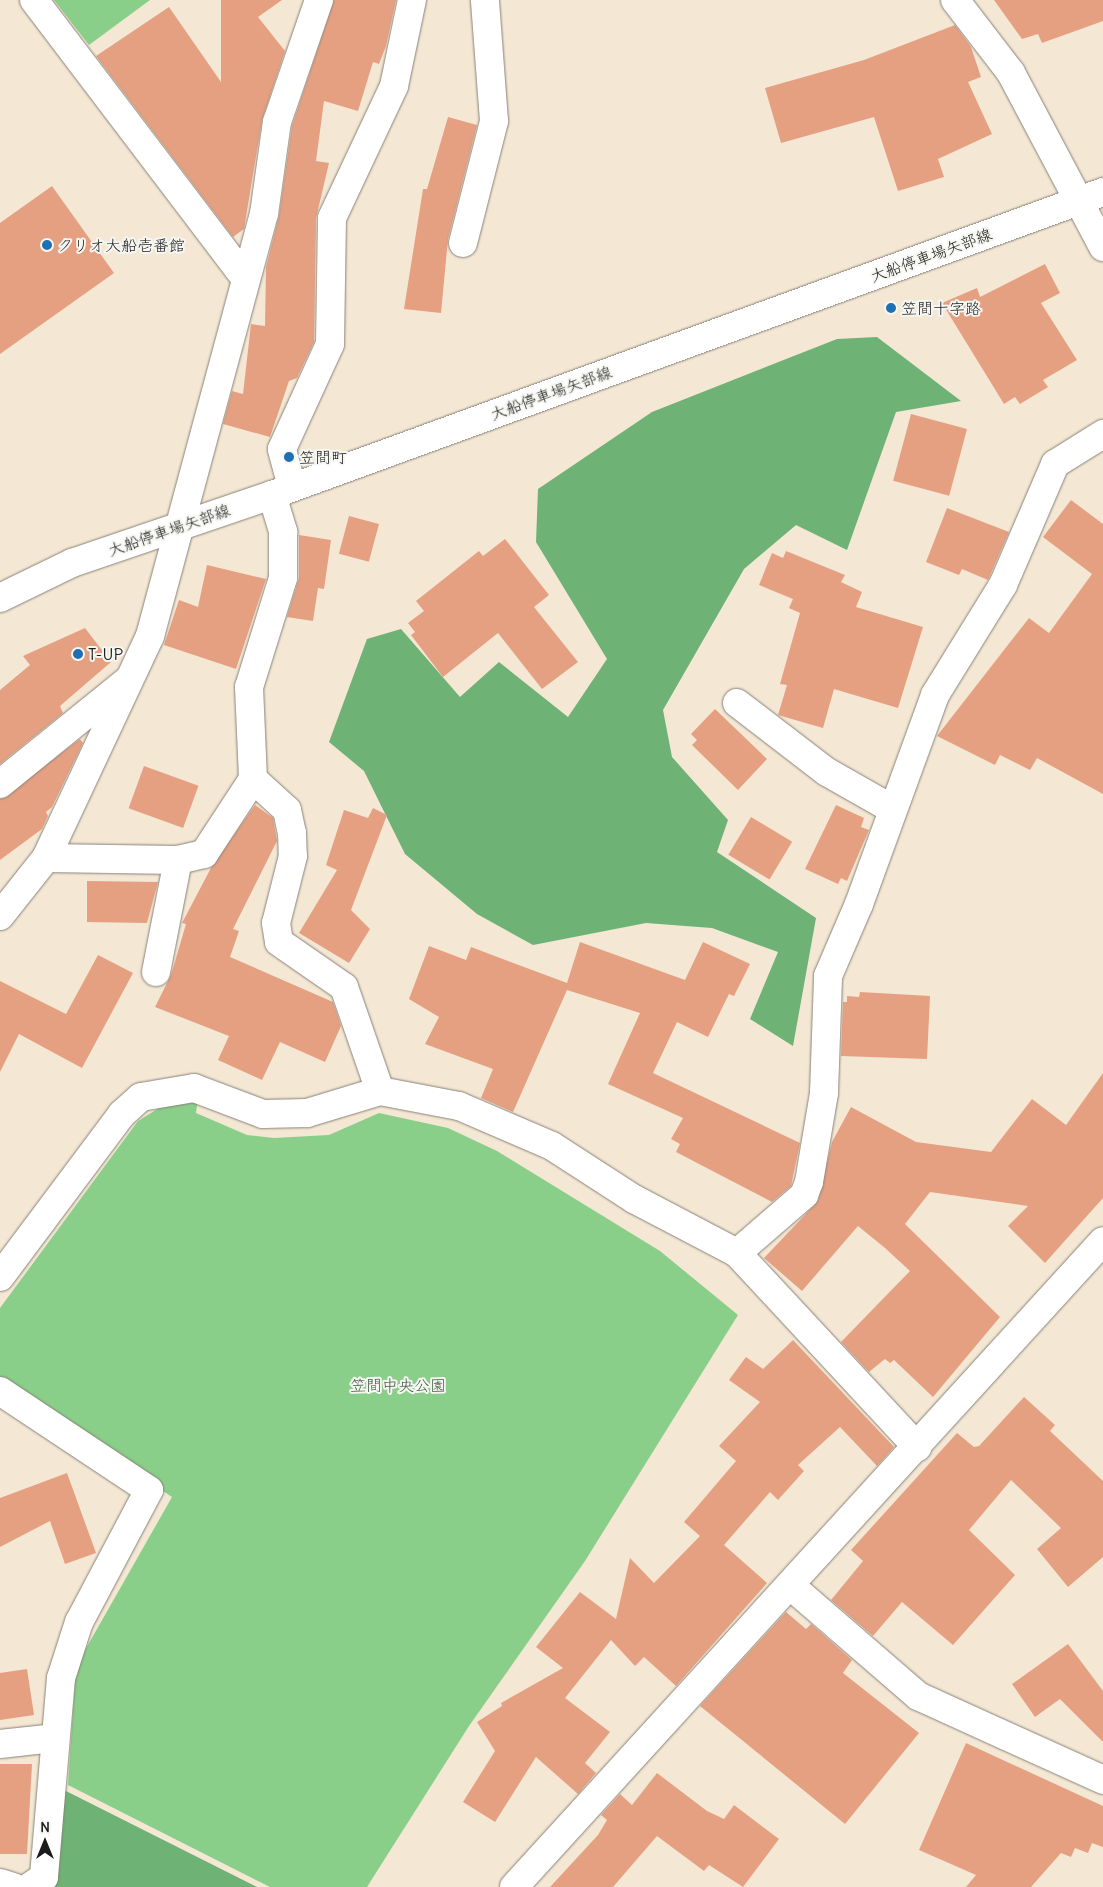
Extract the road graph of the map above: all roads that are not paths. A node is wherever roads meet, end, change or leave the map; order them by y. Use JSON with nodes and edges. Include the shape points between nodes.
{"nodes":[{"id":1,"x":34,"y":0,"type":"edge"},
{"id":2,"x":319,"y":0,"type":"edge"},
{"id":3,"x":412,"y":0,"type":"edge"},
{"id":4,"x":485,"y":0,"type":"edge"},
{"id":5,"x":955,"y":0,"type":"edge"},
{"id":6,"x":1103,"y":192,"type":"edge"},
{"id":7,"x":1076,"y":202,"type":"junction"},
{"id":8,"x":462,"y":243,"type":"dead end"},
{"id":9,"x":1103,"y":247,"type":"edge"},
{"id":10,"x":244,"y":277,"type":"junction"},
{"id":11,"x":1103,"y":434,"type":"edge"},
{"id":12,"x":282,"y":491,"type":"junction"},
{"id":13,"x":180,"y":525,"type":"junction"},
{"id":14,"x":0,"y":598,"type":"edge"},
{"id":15,"x":130,"y":678,"type":"junction"},
{"id":16,"x":737,"y":703,"type":"dead end"},
{"id":17,"x":253,"y":779,"type":"junction"},
{"id":18,"x":0,"y":784,"type":"edge"},
{"id":19,"x":892,"y":809,"type":"junction"},
{"id":20,"x":46,"y":858,"type":"junction"},
{"id":21,"x":178,"y":860,"type":"junction"},
{"id":22,"x":0,"y":916,"type":"edge"},
{"id":23,"x":156,"y":972,"type":"dead end"},
{"id":24,"x":380,"y":1091,"type":"junction"},
{"id":25,"x":1103,"y":1242,"type":"edge"},
{"id":26,"x":737,"y":1253,"type":"junction"},
{"id":27,"x":0,"y":1277,"type":"edge"},
{"id":28,"x":0,"y":1391,"type":"edge"},
{"id":29,"x":917,"y":1447,"type":"junction"},
{"id":30,"x":791,"y":1586,"type":"junction"},
{"id":31,"x":54,"y":1738,"type":"junction"},
{"id":32,"x":0,"y":1744,"type":"edge"},
{"id":33,"x":1103,"y":1780,"type":"edge"},
{"id":34,"x":0,"y":1883,"type":"edge"},
{"id":35,"x":13,"y":1887,"type":"edge"},
{"id":36,"x":29,"y":1887,"type":"edge"},
{"id":37,"x":514,"y":1887,"type":"edge"}],
"edges":[{"from":1,"to":10,"type":"street"},
{"from":2,"to":10,"type":"street","via":[[277,122],[264,214]]},
{"from":3,"to":12,"type":"street","via":[[394,86],[332,218],[330,344],[282,449]]},
{"from":4,"to":8,"type":"street","via":[[494,121]]},
{"from":5,"to":7,"type":"street","via":[[1011,73]]},
{"from":6,"to":7,"type":"street","name":"大船停車場矢部線"},
{"from":7,"to":9,"type":"street"},
{"from":7,"to":12,"type":"street","name":"大船停車場矢部線"},
{"from":10,"to":13,"type":"street"},
{"from":11,"to":19,"type":"street","via":[[1055,464],[1003,585],[935,695]]},
{"from":12,"to":13,"type":"street","name":"大船停車場矢部線"},
{"from":12,"to":17,"type":"street","via":[[283,578],[249,687]]},
{"from":13,"to":14,"type":"street","name":"大船停車場矢部線","via":[[72,563]]},
{"from":13,"to":15,"type":"street","via":[[150,636]]},
{"from":15,"to":18,"type":"street"},
{"from":15,"to":20,"type":"street"},
{"from":16,"to":19,"type":"street","via":[[827,772]]},
{"from":17,"to":21,"type":"street","via":[[204,854]]},
{"from":17,"to":24,"type":"street","via":[[287,810],[292,833],[293,856],[276,923],[279,942],[344,987]]},
{"from":19,"to":26,"type":"street","via":[[859,904],[828,976],[824,1092],[809,1182],[804,1195]]},
{"from":20,"to":21,"type":"street"},
{"from":20,"to":22,"type":"street"},
{"from":21,"to":23,"type":"street"},
{"from":24,"to":26,"type":"street","via":[[459,1106],[552,1146],[634,1199]]},
{"from":24,"to":27,"type":"street","via":[[307,1113],[264,1114],[194,1088],[141,1097],[122,1114]]},
{"from":25,"to":29,"type":"street"},
{"from":26,"to":29,"type":"street"},
{"from":28,"to":31,"type":"street","via":[[149,1490],[78,1622],[61,1678]]},
{"from":29,"to":30,"type":"street"},
{"from":30,"to":33,"type":"street","via":[[918,1696]]},
{"from":30,"to":37,"type":"street"},
{"from":31,"to":32,"type":"street"},
{"from":31,"to":36,"type":"street","via":[[44,1877]]},
{"from":34,"to":35,"type":"street"}]}
